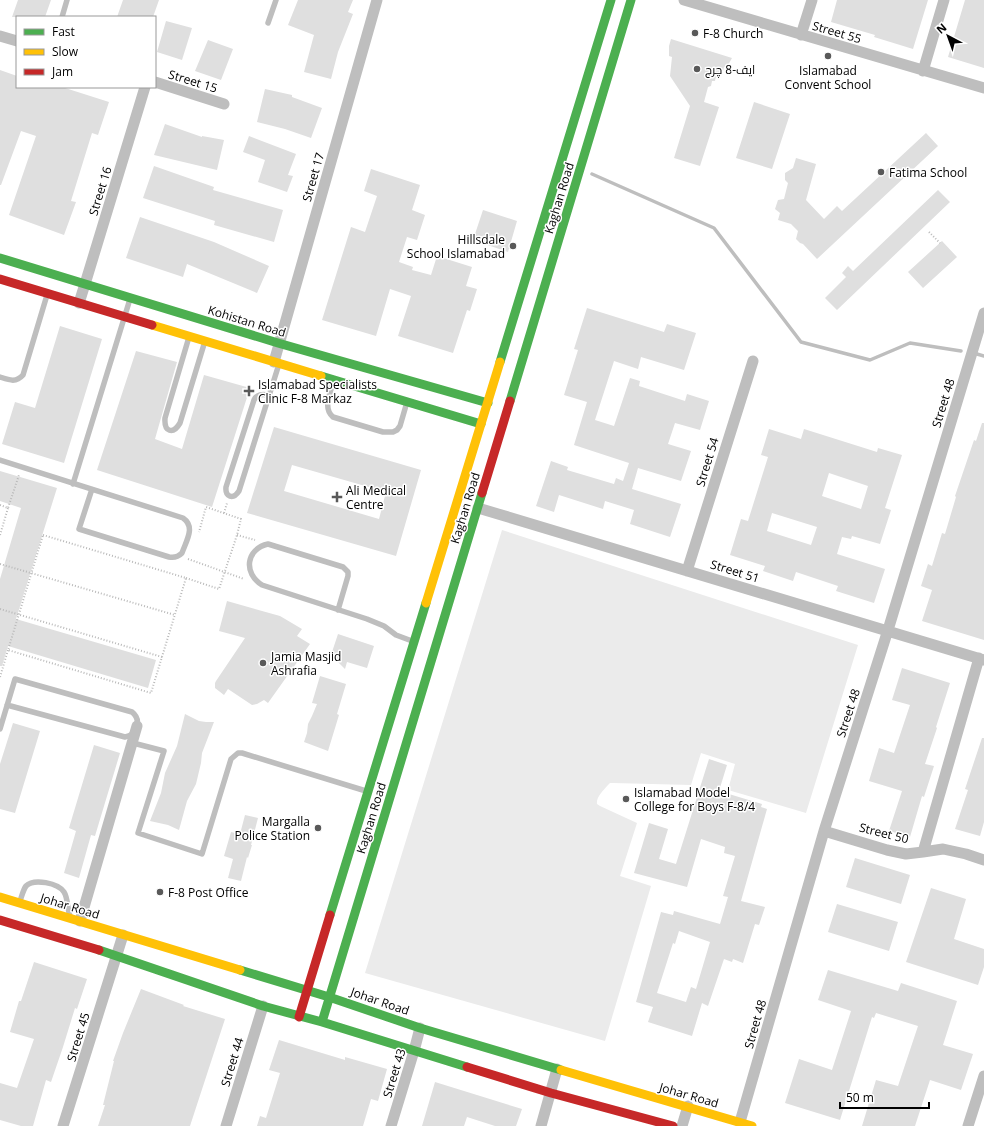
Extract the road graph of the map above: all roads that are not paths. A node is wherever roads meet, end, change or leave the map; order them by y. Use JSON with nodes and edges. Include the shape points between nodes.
{"nodes":[{"id":1,"x":67,"y":0,"type":"edge"},
{"id":2,"x":276,"y":0,"type":"edge"},
{"id":3,"x":377,"y":0,"type":"edge"},
{"id":4,"x":611,"y":0,"type":"edge"},
{"id":5,"x":631,"y":0,"type":"edge"},
{"id":6,"x":684,"y":0,"type":"edge"},
{"id":7,"x":812,"y":0,"type":"edge"},
{"id":8,"x":944,"y":0,"type":"edge"},
{"id":9,"x":62,"y":16,"type":"edge"},
{"id":10,"x":268,"y":23,"type":"dead end"},
{"id":11,"x":801,"y":35,"type":"junction"},
{"id":12,"x":0,"y":36,"type":"edge"},
{"id":13,"x":16,"y":41,"type":"edge"},
{"id":14,"x":923,"y":71,"type":"junction"},
{"id":15,"x":156,"y":82,"type":"edge"},
{"id":16,"x":145,"y":88,"type":"edge"},
{"id":17,"x":984,"y":88,"type":"edge"},
{"id":18,"x":224,"y":104,"type":"dead end"},
{"id":19,"x":0,"y":258,"type":"edge"},
{"id":20,"x":0,"y":278,"type":"edge"},
{"id":21,"x":85,"y":284,"type":"junction"},
{"id":22,"x":48,"y":293,"type":"junction"},
{"id":23,"x":130,"y":298,"type":"junction"},
{"id":24,"x":79,"y":303,"type":"junction"},
{"id":25,"x":984,"y":313,"type":"edge"},
{"id":26,"x":124,"y":317,"type":"junction"},
{"id":27,"x":190,"y":336,"type":"junction"},
{"id":28,"x":205,"y":341,"type":"junction"},
{"id":29,"x":278,"y":343,"type":"junction"},
{"id":30,"x":753,"y":361,"type":"dead end"},
{"id":31,"x":277,"y":363,"type":"junction"},
{"id":32,"x":0,"y":377,"type":"edge"},
{"id":33,"x":334,"y":380,"type":"junction"},
{"id":34,"x":269,"y":395,"type":"junction"},
{"id":35,"x":407,"y":402,"type":"junction"},
{"id":36,"x":488,"y":403,"type":"junction"},
{"id":37,"x":481,"y":424,"type":"junction"},
{"id":38,"x":0,"y":460,"type":"edge"},
{"id":39,"x":73,"y":484,"type":"junction"},
{"id":40,"x":92,"y":490,"type":"junction"},
{"id":41,"x":478,"y":508,"type":"junction"},
{"id":42,"x":687,"y":570,"type":"junction"},
{"id":43,"x":338,"y":610,"type":"junction"},
{"id":44,"x":888,"y":630,"type":"junction"},
{"id":45,"x":422,"y":648,"type":"junction"},
{"id":46,"x":982,"y":659,"type":"edge"},
{"id":47,"x":7,"y":705,"type":"junction"},
{"id":48,"x":137,"y":726,"type":"junction"},
{"id":49,"x":0,"y":729,"type":"edge"},
{"id":50,"x":133,"y":743,"type":"junction"},
{"id":51,"x":369,"y":792,"type":"junction"},
{"id":52,"x":824,"y":831,"type":"junction"},
{"id":53,"x":923,"y":852,"type":"junction"},
{"id":54,"x":984,"y":860,"type":"edge"},
{"id":55,"x":0,"y":897,"type":"edge"},
{"id":56,"x":20,"y":903,"type":"junction"},
{"id":57,"x":345,"y":908,"type":"junction"},
{"id":58,"x":0,"y":920,"type":"edge"},
{"id":59,"x":76,"y":920,"type":"junction"},
{"id":60,"x":123,"y":934,"type":"junction"},
{"id":61,"x":117,"y":955,"type":"junction"},
{"id":62,"x":308,"y":991,"type":"junction"},
{"id":63,"x":330,"y":997,"type":"junction"},
{"id":64,"x":263,"y":1006,"type":"junction"},
{"id":65,"x":299,"y":1016,"type":"junction"},
{"id":66,"x":322,"y":1022,"type":"junction"},
{"id":67,"x":420,"y":1028,"type":"junction"},
{"id":68,"x":414,"y":1051,"type":"junction"},
{"id":69,"x":557,"y":1069,"type":"junction"},
{"id":70,"x":984,"y":1076,"type":"edge"},
{"id":71,"x":551,"y":1093,"type":"junction"},
{"id":72,"x":688,"y":1106,"type":"junction"},
{"id":73,"x":740,"y":1122,"type":"junction"},
{"id":74,"x":63,"y":1126,"type":"edge"},
{"id":75,"x":226,"y":1126,"type":"edge"},
{"id":76,"x":391,"y":1126,"type":"edge"},
{"id":77,"x":541,"y":1126,"type":"edge"},
{"id":78,"x":673,"y":1126,"type":"edge"},
{"id":79,"x":682,"y":1126,"type":"edge"},
{"id":80,"x":752,"y":1126,"type":"edge"},
{"id":81,"x":968,"y":1126,"type":"edge"}],
"edges":[{"from":1,"to":9,"type":"lane"},
{"from":2,"to":10,"type":"lane"},
{"from":3,"to":29,"type":"street","name":"Street 17"},
{"from":4,"to":36,"type":"street","name":"Kaghan Road"},
{"from":5,"to":41,"type":"street","name":"Kaghan Road"},
{"from":6,"to":11,"type":"street","name":"Street 55"},
{"from":7,"to":11,"type":"street"},
{"from":8,"to":14,"type":"street"},
{"from":11,"to":14,"type":"street","name":"Street 55"},
{"from":12,"to":13,"type":"street"},
{"from":14,"to":17,"type":"street","name":"Street 55"},
{"from":15,"to":18,"type":"street","name":"Street 15"},
{"from":16,"to":21,"type":"street","name":"Street 16"},
{"from":19,"to":21,"type":"street","name":"Kohistan Road"},
{"from":20,"to":22,"type":"street"},
{"from":21,"to":23,"type":"street","name":"Kohistan Road"},
{"from":21,"to":24,"type":"street","name":"Street 16"},
{"from":22,"to":24,"type":"street"},
{"from":22,"to":32,"type":"lane","via":[[20,378],[10,380]]},
{"from":23,"to":26,"type":"lane"},
{"from":23,"to":29,"type":"street","name":"Kohistan Road"},
{"from":24,"to":26,"type":"street"},
{"from":25,"to":44,"type":"street","name":"Street 48"},
{"from":26,"to":27,"type":"street"},
{"from":26,"to":39,"type":"lane"},
{"from":27,"to":28,"type":"street"},
{"from":27,"to":28,"type":"lane","via":[[165,418],[164,424],[170,431],[178,428],[180,423]]},
{"from":28,"to":31,"type":"street"},
{"from":29,"to":31,"type":"street","name":"Street 17"},
{"from":29,"to":36,"type":"street","name":"Kohistan Road"},
{"from":30,"to":42,"type":"street","name":"Street 54"},
{"from":31,"to":33,"type":"street"},
{"from":31,"to":34,"type":"lane"},
{"from":33,"to":35,"type":"street"},
{"from":33,"to":35,"type":"lane","via":[[327,402],[330,414],[383,432],[397,430]]},
{"from":34,"to":34,"type":"lane","via":[[239,491],[237,495],[230,497],[225,491],[254,400],[260,394]]},
{"from":35,"to":37,"type":"street"},
{"from":36,"to":37,"type":"street","name":"Kaghan Road"},
{"from":37,"to":45,"type":"street","name":"Kaghan Road"},
{"from":38,"to":39,"type":"lane"},
{"from":39,"to":40,"type":"lane"},
{"from":40,"to":40,"type":"lane","via":[[183,518],[190,525],[190,530],[182,553],[174,558],[169,557],[79,529]]},
{"from":41,"to":42,"type":"street","name":"Street 51"},
{"from":41,"to":45,"type":"street","name":"Kaghan Road"},
{"from":42,"to":44,"type":"street","name":"Street 51"},
{"from":43,"to":43,"type":"lane","via":[[262,585],[252,576],[249,568],[252,554],[268,544],[343,567],[347,570],[348,576]]},
{"from":43,"to":45,"type":"lane","via":[[371,620]]},
{"from":44,"to":46,"type":"street","name":"Street 51"},
{"from":44,"to":52,"type":"street","name":"Street 48"},
{"from":45,"to":51,"type":"street","name":"Kaghan Road"},
{"from":45,"to":57,"type":"street","name":"Kaghan Road"},
{"from":46,"to":53,"type":"street"},
{"from":47,"to":48,"type":"lane","via":[[125,737],[134,733]]},
{"from":47,"to":48,"type":"lane","via":[[15,679],[132,712],[138,720]]},
{"from":47,"to":49,"type":"lane"},
{"from":48,"to":50,"type":"street"},
{"from":50,"to":51,"type":"lane","via":[[164,751],[138,833],[202,854],[231,759],[238,753]]},
{"from":50,"to":59,"type":"street"},
{"from":51,"to":57,"type":"street","name":"Kaghan Road"},
{"from":52,"to":53,"type":"street","name":"Street 50","via":[[887,850],[906,854]]},
{"from":52,"to":73,"type":"street","name":"Street 48"},
{"from":53,"to":54,"type":"street","name":"Street 50","via":[[943,849]]},
{"from":55,"to":56,"type":"street","name":"Johar Road"},
{"from":56,"to":59,"type":"street","name":"Johar Road"},
{"from":56,"to":59,"type":"lane","via":[[24,889],[30,883],[40,881],[57,886],[64,892],[70,916]]},
{"from":57,"to":62,"type":"street","name":"Kaghan Road"},
{"from":57,"to":63,"type":"street","name":"Kaghan Road"},
{"from":58,"to":61,"type":"street"},
{"from":59,"to":60,"type":"street","name":"Johar Road"},
{"from":60,"to":61,"type":"street","name":"Street 45"},
{"from":60,"to":62,"type":"street","name":"Johar Road"},
{"from":61,"to":64,"type":"street"},
{"from":61,"to":74,"type":"street","name":"Street 45"},
{"from":62,"to":63,"type":"street","name":"Johar Road"},
{"from":62,"to":65,"type":"street","name":"Kaghan Road"},
{"from":63,"to":66,"type":"street","name":"Kaghan Road"},
{"from":63,"to":67,"type":"street","name":"Johar Road"},
{"from":64,"to":65,"type":"street"},
{"from":64,"to":75,"type":"street","name":"Street 44"},
{"from":65,"to":66,"type":"street"},
{"from":66,"to":68,"type":"street"},
{"from":67,"to":68,"type":"street","name":"Street 43"},
{"from":67,"to":69,"type":"street","name":"Johar Road"},
{"from":68,"to":71,"type":"street"},
{"from":68,"to":76,"type":"street","name":"Street 43"},
{"from":69,"to":71,"type":"street"},
{"from":69,"to":72,"type":"street","name":"Johar Road"},
{"from":70,"to":81,"type":"street"},
{"from":71,"to":77,"type":"street"},
{"from":71,"to":78,"type":"street"},
{"from":72,"to":73,"type":"street","name":"Johar Road"},
{"from":72,"to":79,"type":"street"},
{"from":73,"to":80,"type":"street","name":"Johar Road"}]}
